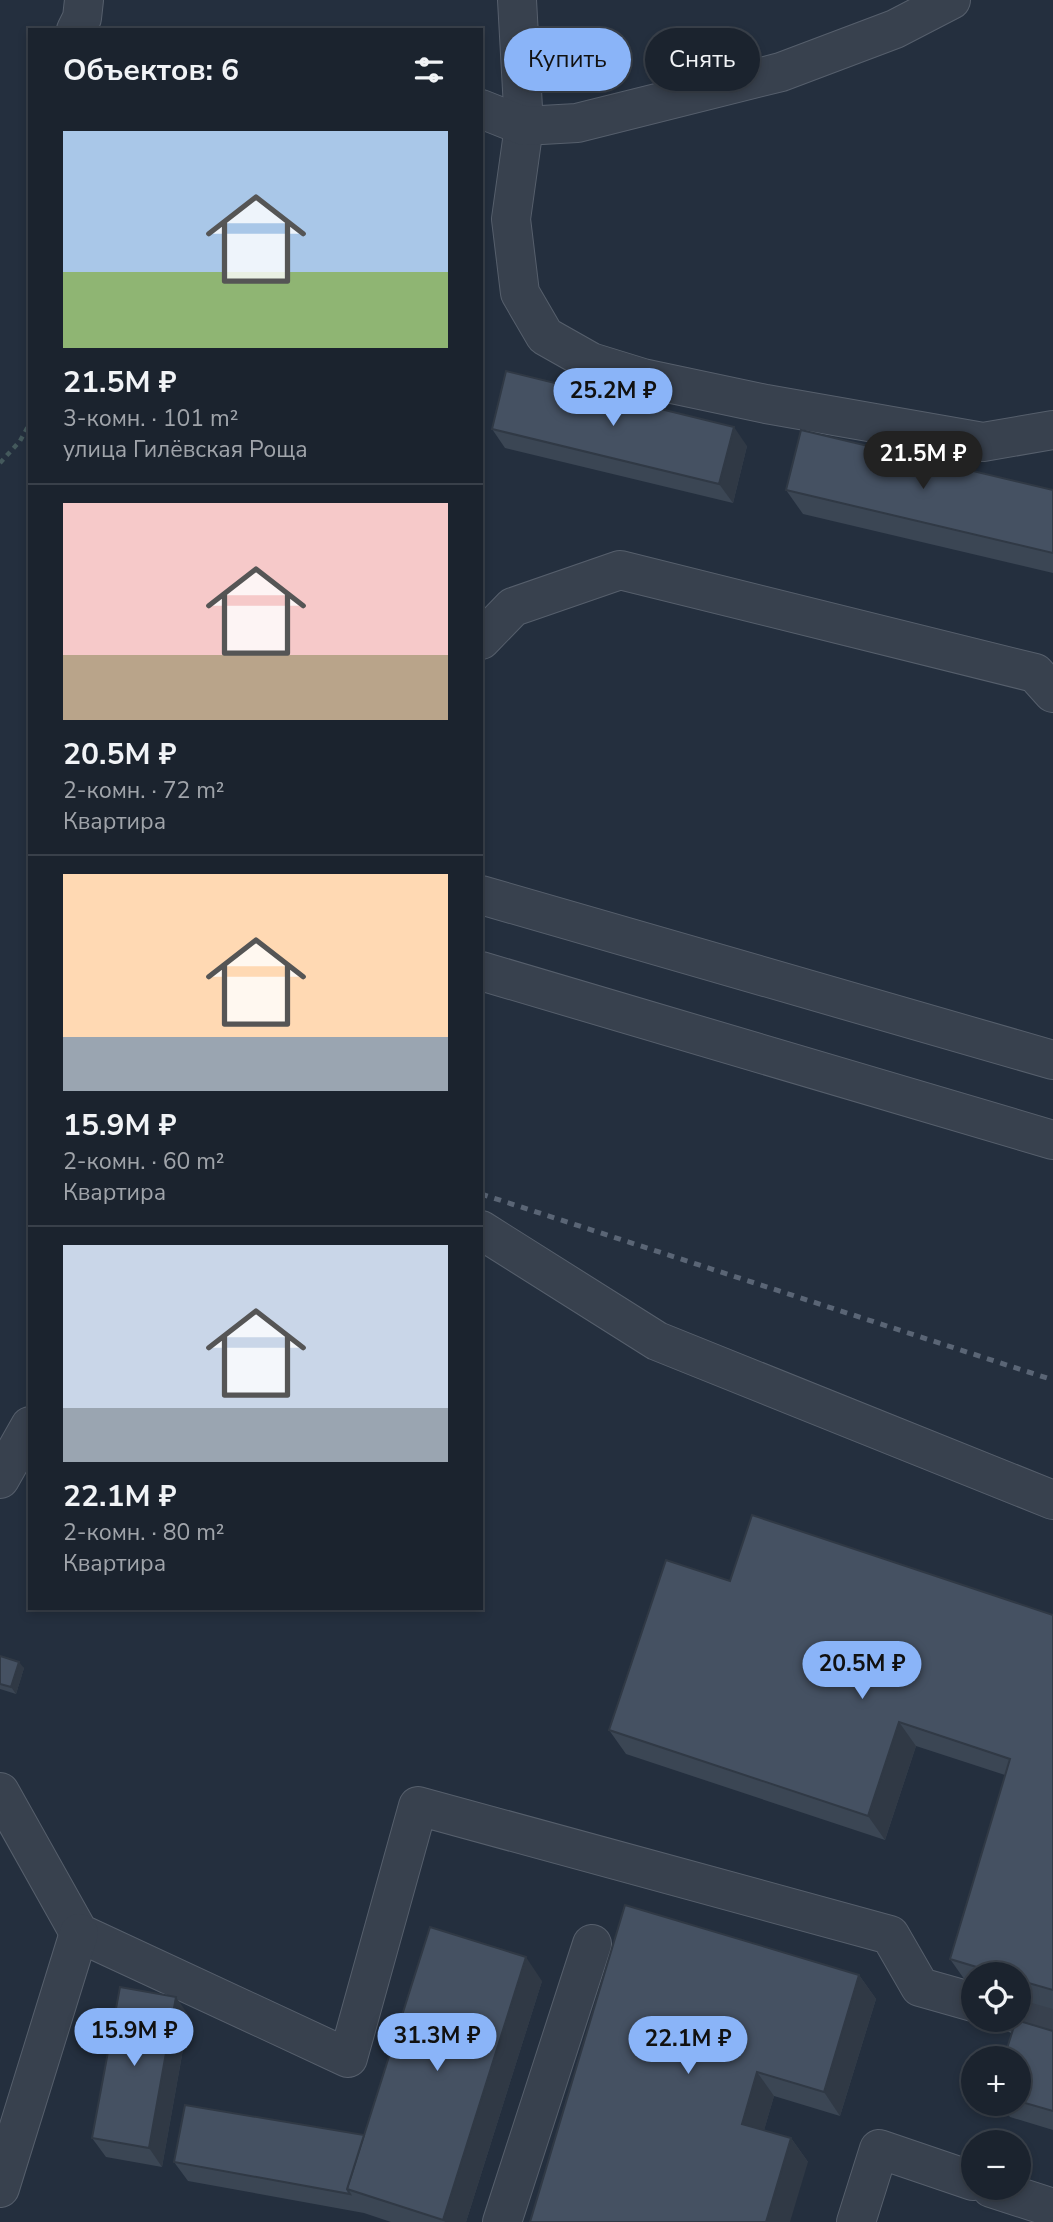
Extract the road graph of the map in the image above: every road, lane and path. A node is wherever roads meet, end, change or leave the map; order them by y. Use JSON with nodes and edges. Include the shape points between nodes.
{"nodes":[{"id":1,"x":83,"y":0,"type":"edge"},
{"id":2,"x":517,"y":0,"type":"edge"},
{"id":3,"x":951,"y":0,"type":"edge"},
{"id":4,"x":77,"y":28,"type":"edge"},
{"id":5,"x":483,"y":110,"type":"edge"},
{"id":6,"x":524,"y":126,"type":"junction"},
{"id":7,"x":28,"y":427,"type":"edge"},
{"id":8,"x":1053,"y":429,"type":"edge"},
{"id":9,"x":0,"y":463,"type":"edge"},
{"id":10,"x":483,"y":638,"type":"edge"},
{"id":11,"x":1053,"y":693,"type":"edge"},
{"id":12,"x":483,"y":896,"type":"edge"},
{"id":13,"x":483,"y":972,"type":"edge"},
{"id":14,"x":1053,"y":1060,"type":"edge"},
{"id":15,"x":1053,"y":1140,"type":"edge"},
{"id":16,"x":483,"y":1231,"type":"edge"},
{"id":17,"x":28,"y":1430,"type":"edge"},
{"id":18,"x":0,"y":1479,"type":"edge"},
{"id":19,"x":1053,"y":1500,"type":"edge"},
{"id":20,"x":0,"y":1792,"type":"edge"},
{"id":21,"x":17,"y":1851,"type":"edge"},
{"id":22,"x":79,"y":1933,"type":"junction"},
{"id":23,"x":592,"y":1944,"type":"dead end"},
{"id":24,"x":961,"y":1999,"type":"edge"},
{"id":25,"x":1031,"y":2018,"type":"edge"},
{"id":26,"x":1053,"y":2024,"type":"edge"},
{"id":27,"x":961,"y":2177,"type":"edge"},
{"id":28,"x":0,"y":2188,"type":"edge"},
{"id":29,"x":1028,"y":2200,"type":"edge"},
{"id":30,"x":1053,"y":2208,"type":"edge"},
{"id":31,"x":502,"y":2222,"type":"edge"},
{"id":32,"x":856,"y":2222,"type":"edge"}],
"edges":[{"from":1,"to":4,"type":"street"},
{"from":2,"to":6,"type":"street"},
{"from":3,"to":6,"type":"street","via":[[895,29],[780,72],[577,123]]},
{"from":5,"to":6,"type":"street"},
{"from":6,"to":8,"type":"street","via":[[511,219],[520,293],[545,336],[591,362],[643,378],[766,404],[983,442]]},
{"from":7,"to":9,"type":"path"},
{"from":10,"to":11,"type":"street","via":[[513,607],[620,570],[1035,673]]},
{"from":12,"to":14,"type":"street"},
{"from":13,"to":15,"type":"street"},
{"from":16,"to":19,"type":"street","via":[[657,1341]]},
{"from":17,"to":18,"type":"street"},
{"from":20,"to":21,"type":"street"},
{"from":21,"to":22,"type":"street"},
{"from":22,"to":24,"type":"street","via":[[348,2058],[418,1806],[890,1935],[920,1987]]},
{"from":22,"to":28,"type":"street"},
{"from":23,"to":31,"type":"street"},
{"from":25,"to":26,"type":"street"},
{"from":27,"to":32,"type":"street","via":[[879,2149]]},
{"from":29,"to":30,"type":"street"}]}
